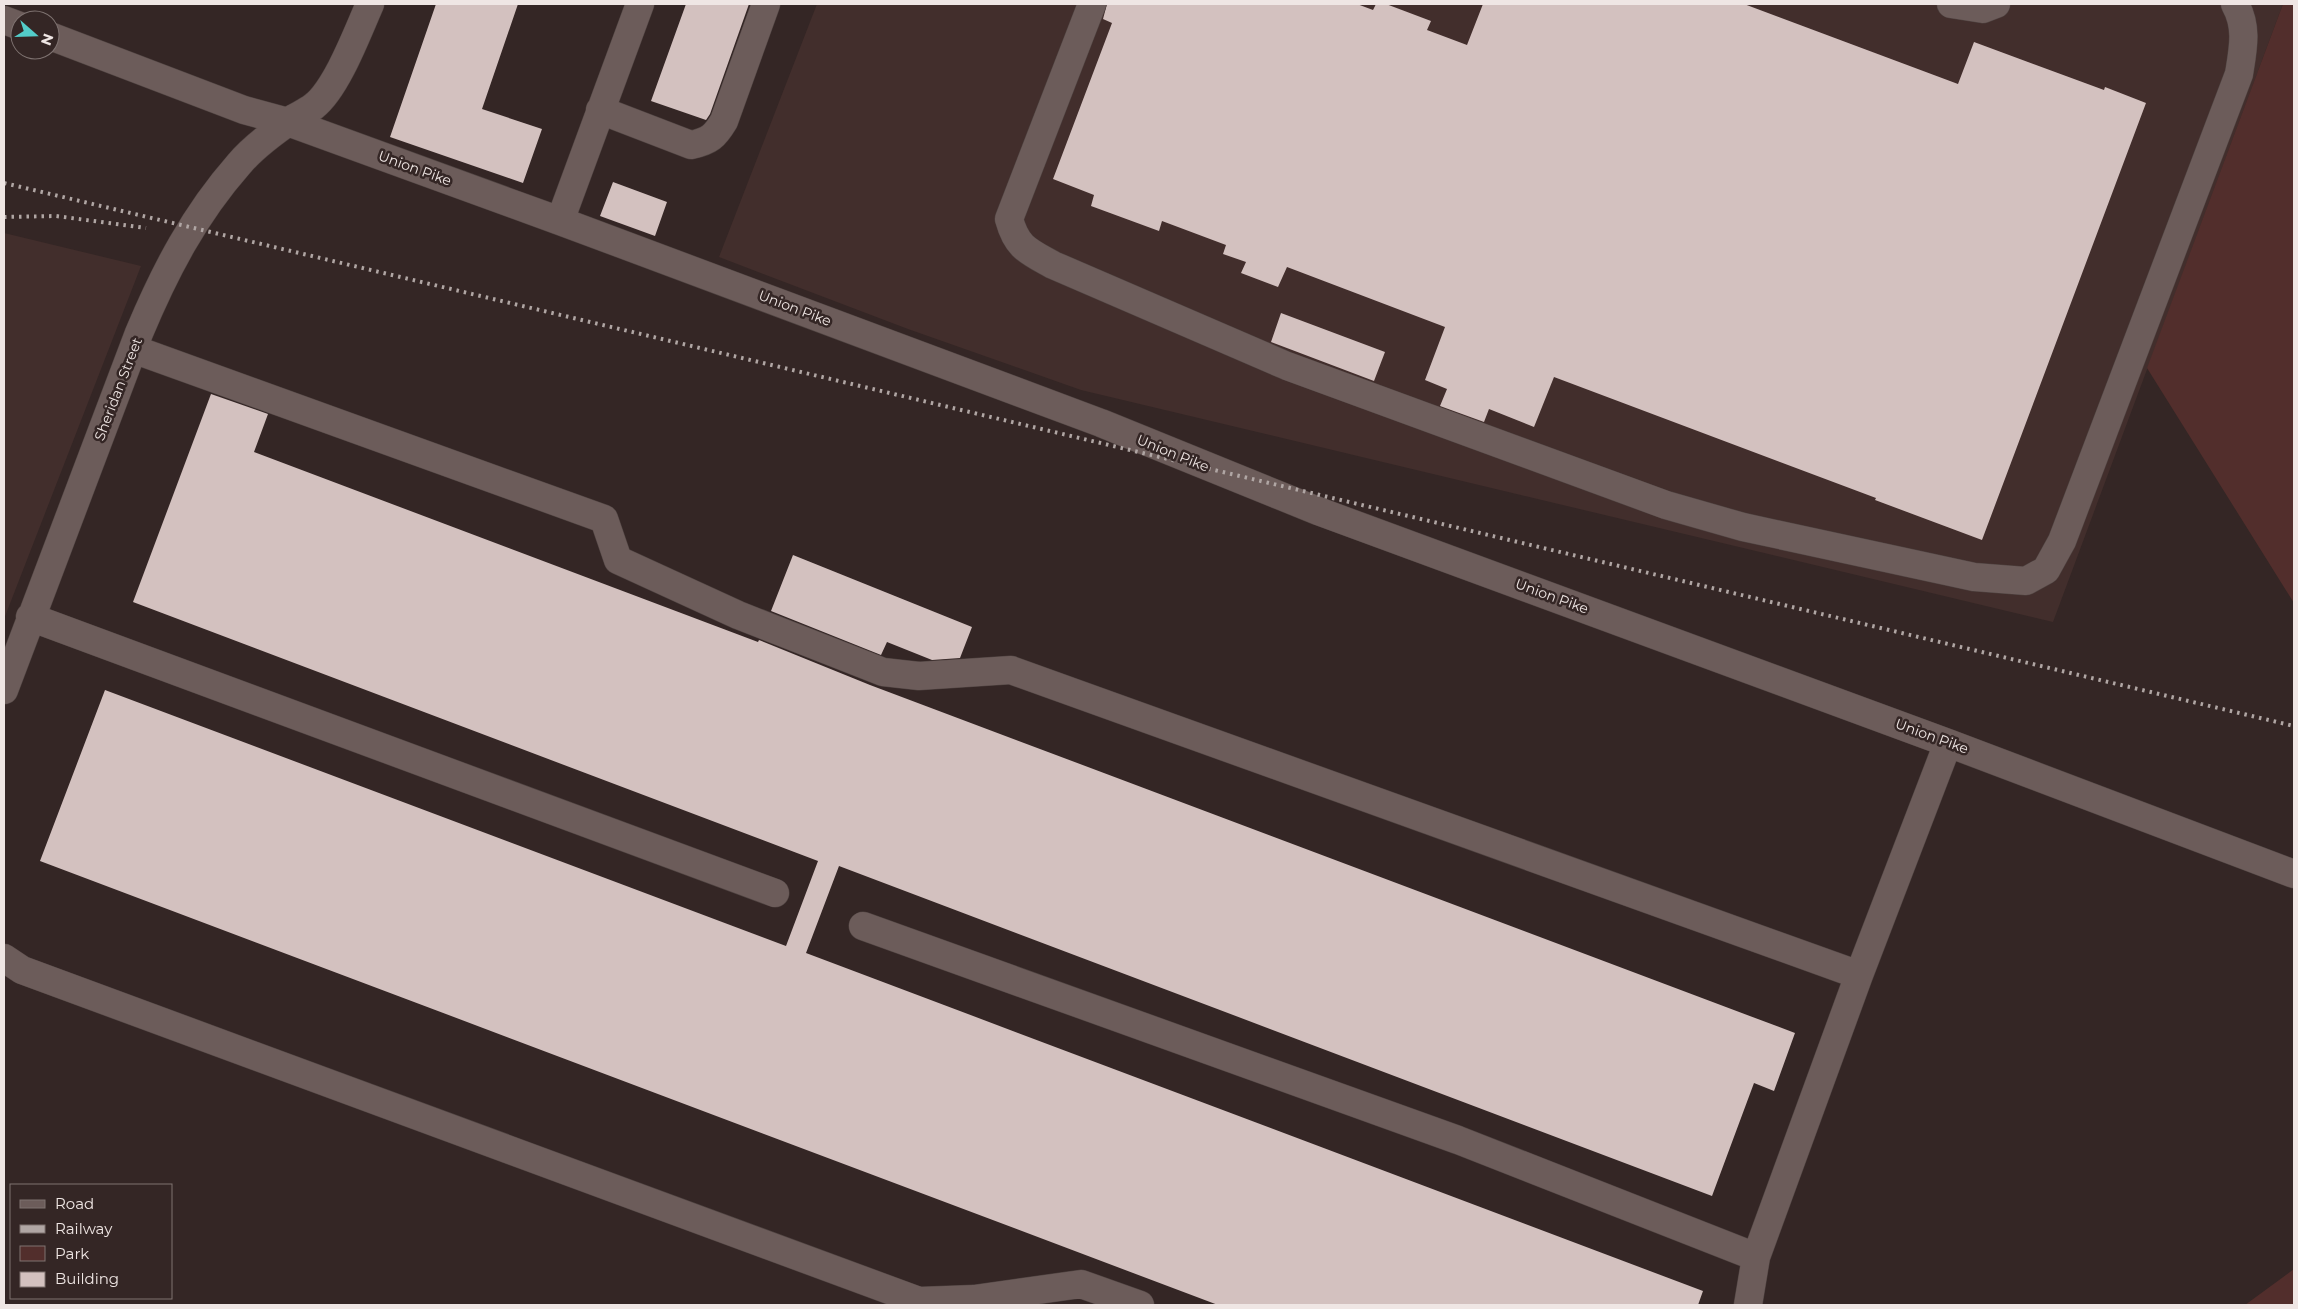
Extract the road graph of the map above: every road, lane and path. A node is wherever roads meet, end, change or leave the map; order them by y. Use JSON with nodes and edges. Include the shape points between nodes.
{"nodes":[{"id":1,"x":370,"y":4,"type":"edge"},
{"id":2,"x":640,"y":4,"type":"edge"},
{"id":3,"x":766,"y":4,"type":"edge"},
{"id":4,"x":1092,"y":4,"type":"edge"},
{"id":5,"x":1951,"y":4,"type":"edge"},
{"id":6,"x":1996,"y":4,"type":"edge"},
{"id":7,"x":2235,"y":4,"type":"edge"},
{"id":8,"x":60,"y":40,"type":"edge"},
{"id":9,"x":600,"y":110,"type":"junction"},
{"id":10,"x":288,"y":122,"type":"junction"},
{"id":11,"x":560,"y":221,"type":"junction"},
{"id":12,"x":133,"y":349,"type":"junction"},
{"id":13,"x":30,"y":618,"type":"junction"},
{"id":14,"x":4,"y":690,"type":"edge"},
{"id":15,"x":1948,"y":742,"type":"junction"},
{"id":16,"x":2294,"y":874,"type":"edge"},
{"id":17,"x":775,"y":893,"type":"dead end"},
{"id":18,"x":863,"y":926,"type":"dead end"},
{"id":19,"x":4,"y":958,"type":"edge"},
{"id":20,"x":1859,"y":975,"type":"junction"},
{"id":21,"x":1756,"y":1257,"type":"junction"},
{"id":22,"x":1140,"y":1305,"type":"edge"},
{"id":23,"x":1748,"y":1305,"type":"edge"}],
"edges":[{"from":1,"to":10,"type":"street","name":"Sheridan Street","via":[[334,80],[315,106]]},
{"from":2,"to":9,"type":"street"},
{"from":3,"to":9,"type":"street","via":[[724,120],[715,136],[691,145]]},
{"from":4,"to":7,"type":"street","via":[[1010,219],[1013,234],[1022,248],[1052,266],[1287,366],[1666,505],[1743,527],[1863,554],[1974,576],[2026,581],[2046,570],[2062,541],[2239,74],[2245,40],[2241,14]]},
{"from":5,"to":6,"type":"street","via":[[1983,9]]},
{"from":8,"to":10,"type":"street","name":"Union Pike","via":[[244,110]]},
{"from":9,"to":11,"type":"street"},
{"from":10,"to":11,"type":"street","name":"Union Pike"},
{"from":10,"to":12,"type":"street","name":"Sheridan Street","via":[[240,162],[192,227],[163,277]]},
{"from":11,"to":15,"type":"street","name":"Union Pike","via":[[1102,424],[1318,511]]},
{"from":12,"to":13,"type":"street","name":"Sheridan Street"},
{"from":12,"to":20,"type":"street","via":[[604,519],[618,560],[738,615],[883,672],[919,676],[1011,670]]},
{"from":13,"to":14,"type":"street","name":"Sheridan Street"},
{"from":13,"to":17,"type":"street"},
{"from":15,"to":16,"type":"street","name":"Union Pike"},
{"from":15,"to":20,"type":"street"},
{"from":18,"to":21,"type":"street","via":[[1458,1140]]},
{"from":19,"to":22,"type":"street","via":[[22,970],[919,1301],[974,1299],[1081,1284]]},
{"from":20,"to":21,"type":"street"},
{"from":21,"to":23,"type":"street"}]}
